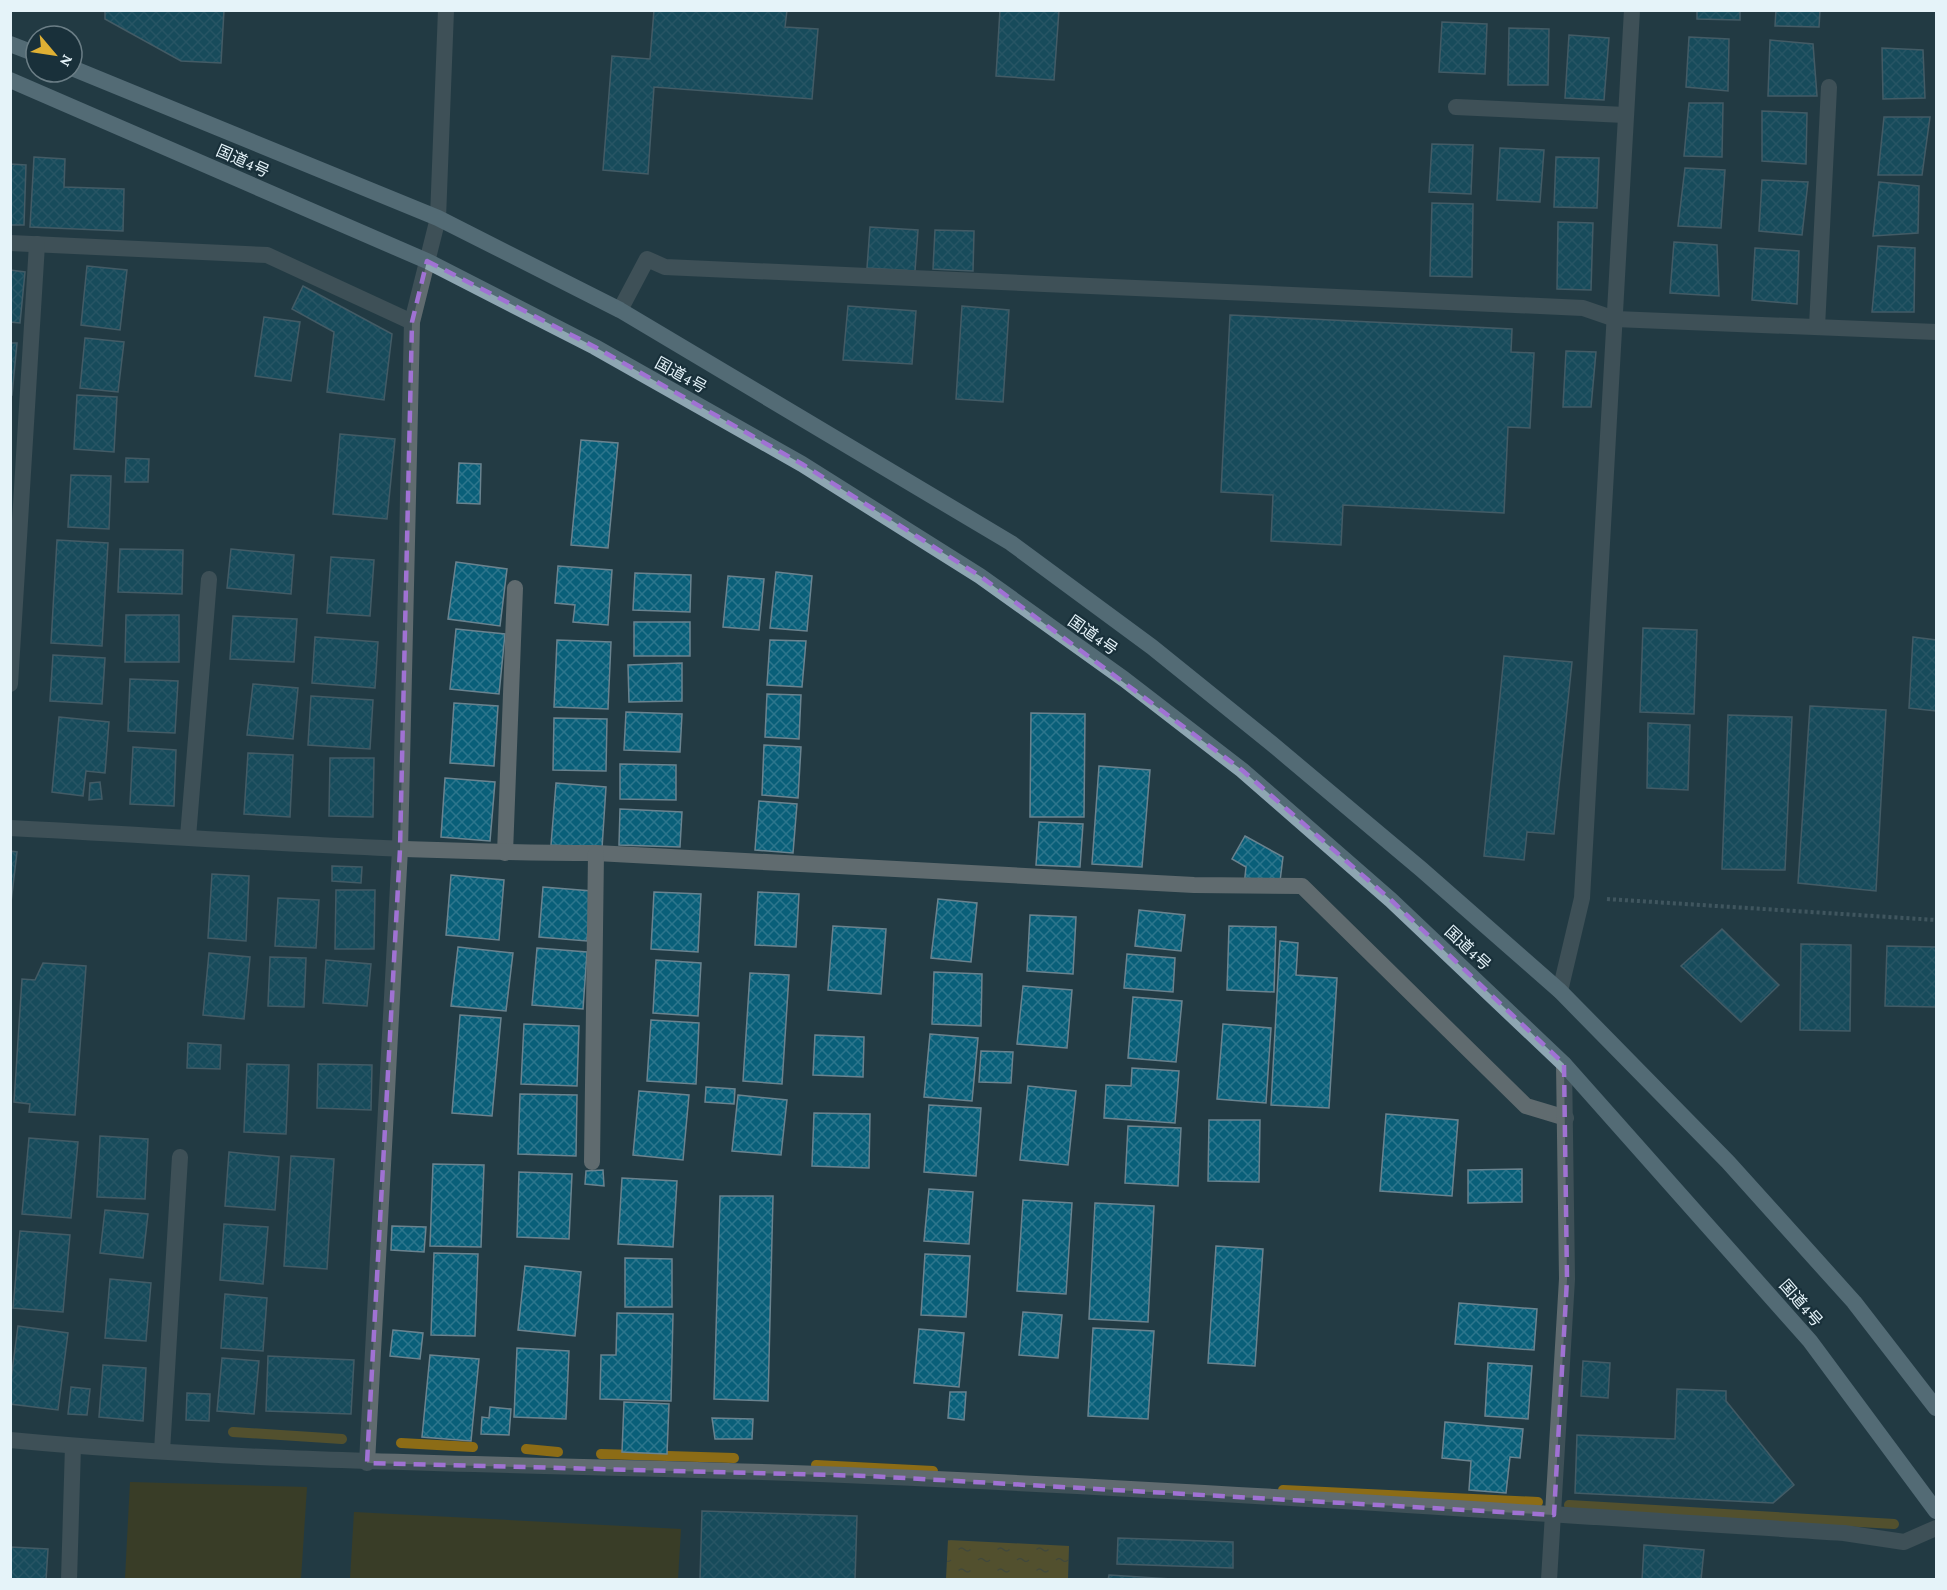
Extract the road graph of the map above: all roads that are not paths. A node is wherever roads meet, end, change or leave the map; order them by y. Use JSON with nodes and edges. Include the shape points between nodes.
{"nodes":[{"id":1,"x":446,"y":10,"type":"edge"},
{"id":2,"x":1632,"y":10,"type":"edge"},
{"id":3,"x":84,"y":73,"type":"edge"},
{"id":4,"x":10,"y":80,"type":"edge"},
{"id":5,"x":1829,"y":87,"type":"dead end"},
{"id":6,"x":1456,"y":107,"type":"dead end"},
{"id":7,"x":1625,"y":115,"type":"junction"},
{"id":8,"x":438,"y":218,"type":"junction"},
{"id":9,"x":10,"y":243,"type":"edge"},
{"id":10,"x":37,"y":244,"type":"junction"},
{"id":11,"x":427,"y":261,"type":"junction"},
{"id":12,"x":620,"y":310,"type":"junction"},
{"id":13,"x":1615,"y":319,"type":"junction"},
{"id":14,"x":412,"y":322,"type":"junction"},
{"id":15,"x":1817,"y":327,"type":"junction"},
{"id":16,"x":1936,"y":332,"type":"edge"},
{"id":17,"x":209,"y":579,"type":"dead end"},
{"id":18,"x":515,"y":588,"type":"dead end"},
{"id":19,"x":10,"y":684,"type":"edge"},
{"id":20,"x":10,"y":828,"type":"edge"},
{"id":21,"x":188,"y":837,"type":"junction"},
{"id":22,"x":400,"y":849,"type":"junction"},
{"id":23,"x":505,"y":853,"type":"junction"},
{"id":24,"x":596,"y":853,"type":"junction"},
{"id":25,"x":1560,"y":991,"type":"junction"},
{"id":26,"x":1564,"y":1064,"type":"junction"},
{"id":27,"x":1566,"y":1118,"type":"junction"},
{"id":28,"x":180,"y":1157,"type":"dead end"},
{"id":29,"x":592,"y":1162,"type":"dead end"},
{"id":30,"x":1936,"y":1408,"type":"edge"},
{"id":31,"x":10,"y":1440,"type":"edge"},
{"id":32,"x":73,"y":1446,"type":"junction"},
{"id":33,"x":162,"y":1451,"type":"junction"},
{"id":34,"x":367,"y":1463,"type":"junction"},
{"id":35,"x":1936,"y":1510,"type":"edge"},
{"id":36,"x":1554,"y":1515,"type":"junction"},
{"id":37,"x":1936,"y":1528,"type":"edge"},
{"id":38,"x":69,"y":1580,"type":"edge"},
{"id":39,"x":1549,"y":1580,"type":"edge"}],
"edges":[{"from":1,"to":8,"type":"street"},
{"from":2,"to":7,"type":"street"},
{"from":3,"to":8,"type":"highway","name":"国道4号"},
{"from":4,"to":11,"type":"highway","name":"国道4号"},
{"from":5,"to":15,"type":"street"},
{"from":6,"to":7,"type":"street"},
{"from":7,"to":13,"type":"street"},
{"from":8,"to":11,"type":"street"},
{"from":8,"to":12,"type":"highway","name":"国道4号"},
{"from":9,"to":10,"type":"street"},
{"from":10,"to":14,"type":"street","via":[[267,255]]},
{"from":10,"to":19,"type":"street"},
{"from":11,"to":14,"type":"street"},
{"from":11,"to":26,"type":"highway","name":"国道4号","via":[[595,347],[802,464],[990,583],[1242,770],[1391,900]]},
{"from":12,"to":13,"type":"street","via":[[647,259],[665,267],[1582,308]]},
{"from":12,"to":25,"type":"highway","name":"国道4号","via":[[1011,543],[1152,647],[1262,736]]},
{"from":13,"to":15,"type":"street"},
{"from":13,"to":25,"type":"street","via":[[1582,898]]},
{"from":14,"to":22,"type":"street"},
{"from":15,"to":16,"type":"street"},
{"from":17,"to":21,"type":"street"},
{"from":18,"to":23,"type":"street"},
{"from":20,"to":21,"type":"street"},
{"from":21,"to":22,"type":"street"},
{"from":22,"to":23,"type":"street"},
{"from":22,"to":34,"type":"street"},
{"from":23,"to":24,"type":"street"},
{"from":24,"to":27,"type":"street","via":[[1160,883],[1302,886],[1526,1106]]},
{"from":24,"to":29,"type":"street"},
{"from":25,"to":30,"type":"highway","name":"国道4号","via":[[1728,1162],[1854,1302]]},
{"from":26,"to":27,"type":"street"},
{"from":26,"to":35,"type":"highway","name":"国道4号","via":[[1810,1341]]},
{"from":27,"to":36,"type":"street","via":[[1567,1279]]},
{"from":28,"to":33,"type":"street"},
{"from":31,"to":32,"type":"street"},
{"from":32,"to":33,"type":"street"},
{"from":32,"to":38,"type":"street"},
{"from":33,"to":34,"type":"street"},
{"from":34,"to":36,"type":"street","via":[[565,1465],[869,1476]]},
{"from":36,"to":37,"type":"street","via":[[1844,1533],[1904,1542]]},
{"from":36,"to":39,"type":"street"}]}
